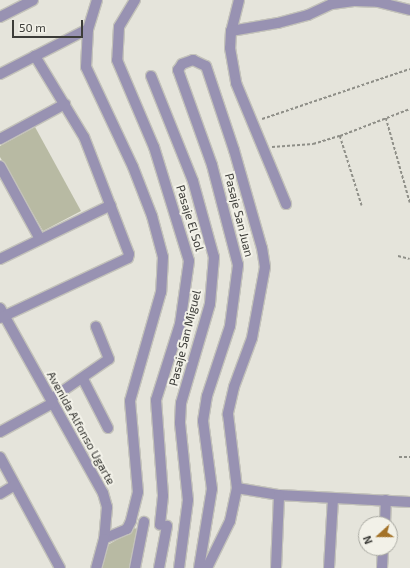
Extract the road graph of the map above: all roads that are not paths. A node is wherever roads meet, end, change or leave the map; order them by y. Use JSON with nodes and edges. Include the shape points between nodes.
{"nodes":[{"id":1,"x":33,"y":0,"type":"edge"},
{"id":2,"x":98,"y":0,"type":"edge"},
{"id":3,"x":135,"y":0,"type":"edge"},
{"id":4,"x":239,"y":0,"type":"edge"},
{"id":5,"x":410,"y":10,"type":"edge"},
{"id":6,"x":0,"y":17,"type":"edge"},
{"id":7,"x":88,"y":29,"type":"junction"},
{"id":8,"x":231,"y":31,"type":"junction"},
{"id":9,"x":35,"y":56,"type":"junction"},
{"id":10,"x":0,"y":74,"type":"edge"},
{"id":11,"x":151,"y":76,"type":"dead end"},
{"id":12,"x":65,"y":104,"type":"junction"},
{"id":13,"x":0,"y":139,"type":"edge"},
{"id":14,"x":0,"y":166,"type":"edge"},
{"id":15,"x":286,"y":204,"type":"dead end"},
{"id":16,"x":111,"y":205,"type":"junction"},
{"id":17,"x":40,"y":239,"type":"junction"},
{"id":18,"x":0,"y":259,"type":"edge"},
{"id":19,"x":1,"y":314,"type":"edge"},
{"id":20,"x":96,"y":326,"type":"dead end"},
{"id":21,"x":83,"y":379,"type":"junction"},
{"id":22,"x":52,"y":401,"type":"junction"},
{"id":23,"x":108,"y":428,"type":"dead end"},
{"id":24,"x":0,"y":432,"type":"edge"},
{"id":25,"x":0,"y":457,"type":"edge"},
{"id":26,"x":16,"y":486,"type":"junction"},
{"id":27,"x":237,"y":488,"type":"junction"},
{"id":28,"x":0,"y":494,"type":"edge"},
{"id":29,"x":279,"y":495,"type":"junction"},
{"id":30,"x":333,"y":499,"type":"junction"},
{"id":31,"x":386,"y":500,"type":"junction"},
{"id":32,"x":410,"y":502,"type":"edge"},
{"id":33,"x":385,"y":516,"type":"edge"},
{"id":34,"x":144,"y":522,"type":"dead end"},
{"id":35,"x":104,"y":539,"type":"junction"},
{"id":36,"x":383,"y":556,"type":"edge"},
{"id":37,"x":60,"y":568,"type":"edge"},
{"id":38,"x":96,"y":568,"type":"edge"},
{"id":39,"x":135,"y":568,"type":"edge"},
{"id":40,"x":159,"y":568,"type":"edge"},
{"id":41,"x":179,"y":568,"type":"edge"},
{"id":42,"x":199,"y":568,"type":"edge"},
{"id":43,"x":207,"y":568,"type":"edge"},
{"id":44,"x":276,"y":568,"type":"edge"},
{"id":45,"x":329,"y":568,"type":"edge"},
{"id":46,"x":382,"y":568,"type":"edge"}],
"edges":[{"from":1,"to":6,"type":"street"},
{"from":2,"to":7,"type":"street"},
{"from":3,"to":40,"type":"street","name":"Pasaje El Sol","via":[[119,27],[117,60],[154,147],[189,261],[180,324],[156,400],[163,478],[164,526]]},
{"from":4,"to":8,"type":"street"},
{"from":5,"to":8,"type":"street","via":[[378,2],[354,0],[332,4],[308,15],[278,23]]},
{"from":7,"to":9,"type":"street"},
{"from":7,"to":35,"type":"street","via":[[86,67],[133,167],[152,216],[163,257],[161,292],[130,401],[138,492],[131,521],[126,529]]},
{"from":8,"to":15,"type":"street","via":[[230,48],[236,83]]},
{"from":9,"to":10,"type":"street"},
{"from":9,"to":12,"type":"street"},
{"from":11,"to":41,"type":"street","name":"Pasaje San Miguel","via":[[193,181],[214,257],[210,304],[181,403],[188,500]]},
{"from":12,"to":13,"type":"street"},
{"from":12,"to":16,"type":"street","via":[[89,147]]},
{"from":14,"to":17,"type":"street"},
{"from":16,"to":17,"type":"street"},
{"from":16,"to":19,"type":"street","via":[[129,250],[128,258]]},
{"from":17,"to":18,"type":"street"},
{"from":19,"to":22,"type":"street","name":"Avenida Alfonso Ugarte"},
{"from":20,"to":21,"type":"street","via":[[109,359]]},
{"from":21,"to":22,"type":"street"},
{"from":21,"to":23,"type":"street"},
{"from":22,"to":24,"type":"street"},
{"from":22,"to":35,"type":"street","name":"Avenida Alfonso Ugarte","via":[[103,493],[107,507]]},
{"from":25,"to":26,"type":"street"},
{"from":26,"to":28,"type":"street"},
{"from":26,"to":37,"type":"street"},
{"from":27,"to":29,"type":"street"},
{"from":27,"to":42,"type":"street","name":"Pasaje San Juan","via":[[228,414],[234,387],[252,338],[264,258],[234,150],[206,66],[196,60],[189,60],[178,70],[212,165],[238,265],[230,326],[207,396],[203,421],[212,489]]},
{"from":27,"to":43,"type":"street","via":[[230,521]]},
{"from":29,"to":30,"type":"street"},
{"from":29,"to":44,"type":"street"},
{"from":30,"to":31,"type":"street"},
{"from":30,"to":45,"type":"street"},
{"from":31,"to":32,"type":"street"},
{"from":31,"to":33,"type":"street"},
{"from":34,"to":39,"type":"street"},
{"from":35,"to":38,"type":"street","name":"Avenida Alfonso Ugarte"},
{"from":36,"to":46,"type":"street"}]}
